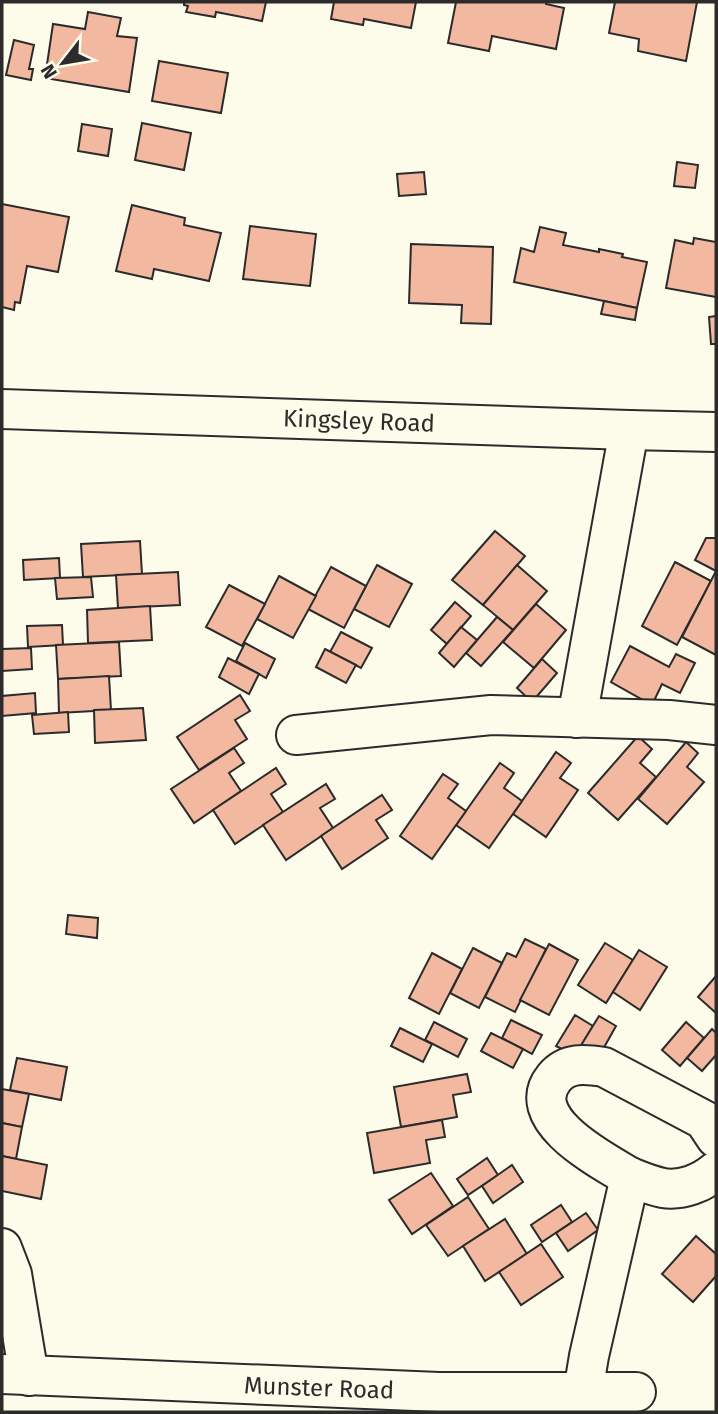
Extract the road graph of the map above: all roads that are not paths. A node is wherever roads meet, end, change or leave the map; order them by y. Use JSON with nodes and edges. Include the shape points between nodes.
{"nodes":[{"id":1,"x":2,"y":410,"type":"edge"},
{"id":2,"x":629,"y":430,"type":"junction"},
{"id":3,"x":716,"y":432,"type":"edge"},
{"id":4,"x":577,"y":718,"type":"junction"},
{"id":5,"x":716,"y":724,"type":"edge"},
{"id":6,"x":296,"y":735,"type":"dead end"},
{"id":7,"x":716,"y":1138,"type":"edge"},
{"id":8,"x":716,"y":1171,"type":"edge"},
{"id":9,"x":630,"y":1177,"type":"junction"},
{"id":10,"x":2,"y":1248,"type":"edge"},
{"id":11,"x":15,"y":1375,"type":"edge"},
{"id":12,"x":583,"y":1392,"type":"junction"},
{"id":13,"x":636,"y":1392,"type":"dead end"},
{"id":14,"x":526,"y":1402,"type":"edge"}],
"edges":[{"from":1,"to":2,"type":"street","name":"Kingsley Road"},
{"from":2,"to":3,"type":"street","name":"Kingsley Road"},
{"from":2,"to":4,"type":"street"},
{"from":4,"to":5,"type":"street"},
{"from":4,"to":6,"type":"street","via":[[491,715]]},
{"from":7,"to":9,"type":"street","via":[[704,1120],[604,1068],[573,1065],[561,1071],[547,1092],[552,1116],[580,1146]]},
{"from":8,"to":9,"type":"street","via":[[706,1180],[680,1187],[664,1188]]},
{"from":9,"to":12,"type":"street"},
{"from":10,"to":11,"type":"street","via":[[12,1274]]},
{"from":11,"to":14,"type":"street","name":"Munster Road","via":[[439,1392]]},
{"from":12,"to":13,"type":"street","name":"Munster Road"},
{"from":12,"to":14,"type":"street","name":"Munster Road"}]}
